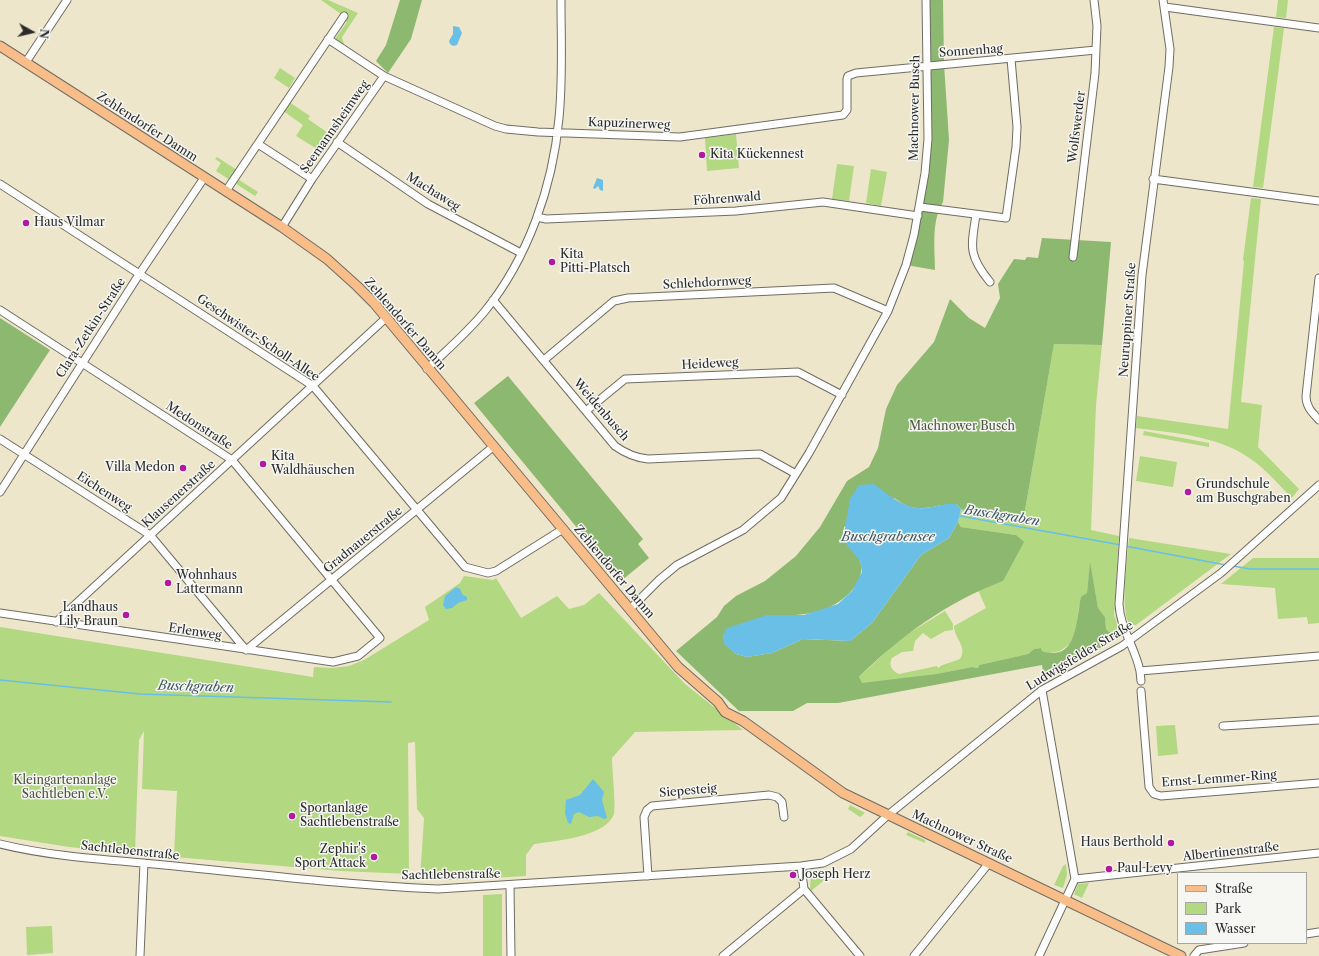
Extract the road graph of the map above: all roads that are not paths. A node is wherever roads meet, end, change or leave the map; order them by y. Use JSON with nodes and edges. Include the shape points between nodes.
{"nodes":[{"id":1,"x":67,"y":0,"type":"edge"},
{"id":2,"x":561,"y":0,"type":"edge"},
{"id":3,"x":926,"y":0,"type":"edge"},
{"id":4,"x":1094,"y":0,"type":"edge"},
{"id":5,"x":1164,"y":4,"type":"edge"},
{"id":6,"x":344,"y":16,"type":"dead end"},
{"id":7,"x":1319,"y":28,"type":"edge"},
{"id":8,"x":328,"y":39,"type":"junction"},
{"id":9,"x":1,"y":48,"type":"edge"},
{"id":10,"x":1096,"y":50,"type":"junction"},
{"id":11,"x":1011,"y":59,"type":"junction"},
{"id":12,"x":26,"y":62,"type":"junction"},
{"id":13,"x":928,"y":65,"type":"junction"},
{"id":14,"x":384,"y":76,"type":"junction"},
{"id":15,"x":848,"y":76,"type":"joint"},
{"id":16,"x":558,"y":133,"type":"junction"},
{"id":17,"x":337,"y":142,"type":"junction"},
{"id":18,"x":258,"y":144,"type":"junction"},
{"id":19,"x":204,"y":178,"type":"junction"},
{"id":20,"x":312,"y":179,"type":"junction"},
{"id":21,"x":1153,"y":179,"type":"junction"},
{"id":22,"x":0,"y":184,"type":"edge"},
{"id":23,"x":226,"y":191,"type":"junction"},
{"id":24,"x":1319,"y":201,"type":"edge"},
{"id":25,"x":920,"y":207,"type":"junction"},
{"id":26,"x":976,"y":215,"type":"junction"},
{"id":27,"x":918,"y":216,"type":"junction"},
{"id":28,"x":537,"y":217,"type":"junction"},
{"id":29,"x":282,"y":227,"type":"junction"},
{"id":30,"x":521,"y":253,"type":"junction"},
{"id":31,"x":1073,"y":257,"type":"dead end"},
{"id":32,"x":140,"y":273,"type":"junction"},
{"id":33,"x":1319,"y":278,"type":"edge"},
{"id":34,"x":990,"y":282,"type":"dead end"},
{"id":35,"x":493,"y":300,"type":"junction"},
{"id":36,"x":0,"y":310,"type":"edge"},
{"id":37,"x":888,"y":311,"type":"junction"},
{"id":38,"x":387,"y":317,"type":"junction"},
{"id":39,"x":544,"y":360,"type":"junction"},
{"id":40,"x":82,"y":364,"type":"junction"},
{"id":41,"x":427,"y":369,"type":"junction"},
{"id":42,"x":313,"y":386,"type":"junction"},
{"id":43,"x":842,"y":395,"type":"junction"},
{"id":44,"x":586,"y":411,"type":"junction"},
{"id":45,"x":1319,"y":420,"type":"edge"},
{"id":46,"x":0,"y":439,"type":"edge"},
{"id":47,"x":494,"y":446,"type":"junction"},
{"id":48,"x":24,"y":454,"type":"junction"},
{"id":49,"x":232,"y":460,"type":"junction"},
{"id":50,"x":796,"y":474,"type":"junction"},
{"id":51,"x":1318,"y":487,"type":"edge"},
{"id":52,"x":0,"y":492,"type":"edge"},
{"id":53,"x":417,"y":509,"type":"junction"},
{"id":54,"x":563,"y":529,"type":"junction"},
{"id":55,"x":150,"y":535,"type":"junction"},
{"id":56,"x":331,"y":580,"type":"junction"},
{"id":57,"x":630,"y":609,"type":"junction"},
{"id":58,"x":0,"y":613,"type":"edge"},
{"id":59,"x":56,"y":622,"type":"junction"},
{"id":60,"x":380,"y":638,"type":"joint"},
{"id":61,"x":1130,"y":641,"type":"junction"},
{"id":62,"x":246,"y":650,"type":"junction"},
{"id":63,"x":1319,"y":656,"type":"edge"},
{"id":64,"x":1140,"y":671,"type":"junction"},
{"id":65,"x":1141,"y":681,"type":"dead end"},
{"id":66,"x":1042,"y":690,"type":"junction"},
{"id":67,"x":1141,"y":691,"type":"dead end"},
{"id":68,"x":728,"y":711,"type":"joint"},
{"id":69,"x":1319,"y":720,"type":"edge"},
{"id":70,"x":1223,"y":726,"type":"dead end"},
{"id":71,"x":1319,"y":783,"type":"edge"},
{"id":72,"x":888,"y":815,"type":"junction"},
{"id":73,"x":784,"y":817,"type":"dead end"},
{"id":74,"x":0,"y":844,"type":"edge"},
{"id":75,"x":1319,"y":854,"type":"edge"},
{"id":76,"x":144,"y":863,"type":"junction"},
{"id":77,"x":988,"y":863,"type":"junction"},
{"id":78,"x":801,"y":866,"type":"junction"},
{"id":79,"x":648,"y":876,"type":"junction"},
{"id":80,"x":1075,"y":879,"type":"junction"},
{"id":81,"x":510,"y":886,"type":"junction"},
{"id":82,"x":804,"y":889,"type":"junction"},
{"id":83,"x":1065,"y":900,"type":"junction"},
{"id":84,"x":1319,"y":932,"type":"edge"},
{"id":85,"x":1307,"y":934,"type":"edge"},
{"id":86,"x":1238,"y":944,"type":"edge"},
{"id":87,"x":140,"y":956,"type":"edge"},
{"id":88,"x":511,"y":956,"type":"edge"},
{"id":89,"x":723,"y":956,"type":"edge"},
{"id":90,"x":860,"y":956,"type":"edge"},
{"id":91,"x":914,"y":956,"type":"edge"},
{"id":92,"x":1039,"y":956,"type":"edge"},
{"id":93,"x":1181,"y":956,"type":"edge"},
{"id":94,"x":1194,"y":956,"type":"edge"}],
"edges":[{"from":1,"to":12,"type":"street"},
{"from":2,"to":16,"type":"street","via":[[561,92]]},
{"from":3,"to":13,"type":"street","name":"Machnower Busch"},
{"from":4,"to":10,"type":"street","name":"Wolfswerder"},
{"from":5,"to":7,"type":"street"},
{"from":5,"to":21,"type":"street","name":"Neuruppiner Straße","via":[[1170,49]]},
{"from":6,"to":8,"type":"street"},
{"from":8,"to":14,"type":"street","name":"Seemannsheimweg"},
{"from":8,"to":18,"type":"street"},
{"from":9,"to":12,"type":"main road","name":"Zehlendorfer Damm"},
{"from":10,"to":11,"type":"street","name":"Sonnenhag"},
{"from":10,"to":31,"type":"street","name":"Wolfswerder"},
{"from":11,"to":13,"type":"street","name":"Sonnenhag"},
{"from":11,"to":26,"type":"street","via":[[1018,127],[1006,218]]},
{"from":12,"to":19,"type":"main road","name":"Zehlendorfer Damm"},
{"from":13,"to":15,"type":"street","name":"Sonnenhag"},
{"from":13,"to":25,"type":"street","name":"Machnower Busch","via":[[928,139]]},
{"from":14,"to":16,"type":"street","name":"Kapuzinerweg","via":[[495,126]]},
{"from":14,"to":17,"type":"street","name":"Seemannsheimweg"},
{"from":15,"to":16,"type":"street","name":"Kapuzinerweg","via":[[847,110],[843,115],[680,137]]},
{"from":16,"to":28,"type":"street","via":[[548,182]]},
{"from":17,"to":20,"type":"street","name":"Seemannsheimweg"},
{"from":17,"to":30,"type":"street","name":"Machaweg","via":[[428,204]]},
{"from":18,"to":20,"type":"street"},
{"from":18,"to":23,"type":"street"},
{"from":19,"to":23,"type":"main road","name":"Zehlendorfer Damm"},
{"from":19,"to":32,"type":"street","name":"Clara-Zetkin-Straße"},
{"from":20,"to":29,"type":"street","name":"Seemannsheimweg"},
{"from":21,"to":24,"type":"street"},
{"from":21,"to":61,"type":"street","name":"Neuruppiner Straße","via":[[1142,275],[1122,557],[1120,610],[1122,624]]},
{"from":22,"to":32,"type":"street","name":"Geschwister-Scholl-Allee"},
{"from":23,"to":29,"type":"main road","name":"Zehlendorfer Damm"},
{"from":25,"to":26,"type":"street"},
{"from":25,"to":27,"type":"street","name":"Machnower Busch"},
{"from":26,"to":34,"type":"street","via":[[973,254],[977,267]]},
{"from":27,"to":28,"type":"street","name":"Föhrenwald","via":[[823,202],[686,213],[546,219]]},
{"from":27,"to":37,"type":"street","name":"Machnower Busch","via":[[906,265]]},
{"from":28,"to":30,"type":"street"},
{"from":29,"to":38,"type":"main road","name":"Zehlendorfer Damm","via":[[358,286]]},
{"from":30,"to":35,"type":"street"},
{"from":32,"to":40,"type":"street","name":"Clara-Zetkin-Straße"},
{"from":32,"to":42,"type":"street","name":"Geschwister-Scholl-Allee"},
{"from":33,"to":45,"type":"street","via":[[1306,396],[1309,409]]},
{"from":35,"to":39,"type":"street","name":"Weidenbusch"},
{"from":35,"to":41,"type":"street","via":[[476,322]]},
{"from":36,"to":40,"type":"street","name":"Medonstraße"},
{"from":37,"to":39,"type":"street","name":"Schlehdornweg","via":[[834,288],[628,298],[614,301]]},
{"from":37,"to":43,"type":"street","name":"Machnower Busch"},
{"from":38,"to":41,"type":"main road","name":"Zehlendorfer Damm"},
{"from":38,"to":42,"type":"street","name":"Klausenerstraße"},
{"from":39,"to":44,"type":"street","name":"Weidenbusch"},
{"from":40,"to":48,"type":"street","name":"Clara-Zetkin-Straße"},
{"from":40,"to":49,"type":"street","name":"Medonstraße"},
{"from":41,"to":47,"type":"main road","name":"Zehlendorfer Damm"},
{"from":42,"to":49,"type":"street","name":"Klausenerstraße"},
{"from":42,"to":53,"type":"street","name":"Geschwister-Scholl-Allee"},
{"from":43,"to":44,"type":"street","name":"Heideweg","via":[[798,372],[625,379]]},
{"from":43,"to":50,"type":"street","name":"Machnower Busch"},
{"from":44,"to":50,"type":"street","name":"Weidenbusch","via":[[615,446],[632,456],[648,459],[760,454]]},
{"from":46,"to":48,"type":"street","name":"Eichenweg"},
{"from":47,"to":53,"type":"street","name":"Gradnauerstraße"},
{"from":47,"to":54,"type":"main road","name":"Zehlendorfer Damm"},
{"from":48,"to":52,"type":"street","name":"Clara-Zetkin-Straße"},
{"from":48,"to":55,"type":"street","name":"Eichenweg"},
{"from":49,"to":55,"type":"street","name":"Klausenerstraße"},
{"from":49,"to":56,"type":"street","name":"Medonstraße"},
{"from":50,"to":57,"type":"street","name":"Machnower Busch","via":[[781,498],[760,517],[743,530],[677,565]]},
{"from":51,"to":61,"type":"street","name":"Ludwigsfelder Straße","via":[[1221,573]]},
{"from":53,"to":54,"type":"street","name":"Geschwister-Scholl-Allee","via":[[466,567],[488,573],[496,571]]},
{"from":53,"to":56,"type":"street","name":"Gradnauerstraße"},
{"from":54,"to":57,"type":"main road","name":"Zehlendorfer Damm"},
{"from":55,"to":59,"type":"street","name":"Klausenerstraße"},
{"from":55,"to":62,"type":"street","name":"Eichenweg"},
{"from":56,"to":60,"type":"street","name":"Medonstraße"},
{"from":56,"to":62,"type":"street","name":"Gradnauerstraße"},
{"from":57,"to":68,"type":"main road","name":"Zehlendorfer Damm","via":[[678,667]]},
{"from":58,"to":59,"type":"street","name":"Erlenweg"},
{"from":59,"to":62,"type":"street","name":"Erlenweg"},
{"from":60,"to":62,"type":"street","name":"Erlenweg","via":[[358,656],[332,662]]},
{"from":61,"to":64,"type":"street"},
{"from":61,"to":66,"type":"street","name":"Ludwigsfelder Straße"},
{"from":63,"to":64,"type":"street"},
{"from":64,"to":65,"type":"street"},
{"from":66,"to":72,"type":"street","name":"Ludwigsfelder Straße"},
{"from":66,"to":80,"type":"street"},
{"from":67,"to":71,"type":"street","name":"Ernst-Lemmer-Ring","via":[[1149,788],[1154,794],[1161,796]]},
{"from":68,"to":72,"type":"main road","name":"Machnower Straße","via":[[843,794]]},
{"from":69,"to":70,"type":"street"},
{"from":72,"to":77,"type":"main road","name":"Machnower Straße"},
{"from":72,"to":78,"type":"street","name":"Sachtlebenstraße","via":[[844,854],[823,863]]},
{"from":73,"to":79,"type":"street","name":"Siepesteig","via":[[781,801],[769,795],[652,806],[644,817]]},
{"from":74,"to":76,"type":"street","name":"Sachtlebenstraße","via":[[40,852]]},
{"from":75,"to":80,"type":"street","name":"Albertinenstraße"},
{"from":76,"to":81,"type":"street","name":"Sachtlebenstraße","via":[[380,886],[438,889]]},
{"from":76,"to":87,"type":"street"},
{"from":77,"to":83,"type":"main road","name":"Machnower Straße"},
{"from":77,"to":91,"type":"street"},
{"from":78,"to":79,"type":"street","name":"Sachtlebenstraße"},
{"from":78,"to":82,"type":"street"},
{"from":79,"to":81,"type":"street","name":"Sachtlebenstraße"},
{"from":80,"to":83,"type":"street"},
{"from":81,"to":88,"type":"street"},
{"from":82,"to":89,"type":"street"},
{"from":82,"to":90,"type":"street"},
{"from":83,"to":92,"type":"street"},
{"from":83,"to":93,"type":"main road","name":"Machnower Straße"},
{"from":84,"to":85,"type":"street"},
{"from":86,"to":94,"type":"street","via":[[1199,950]]}]}
